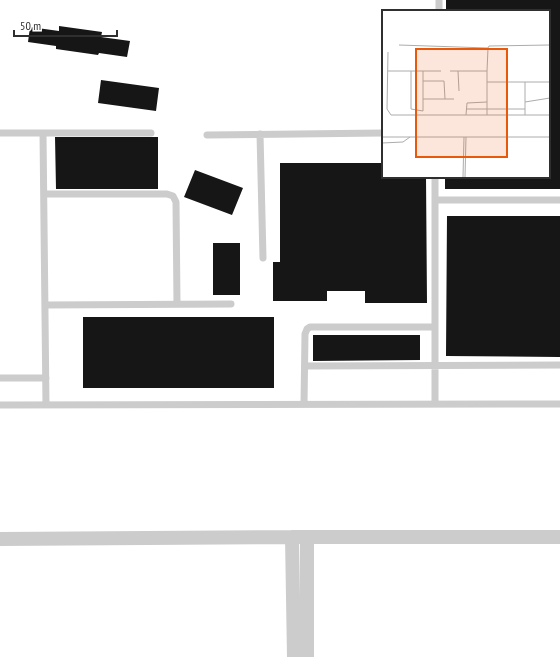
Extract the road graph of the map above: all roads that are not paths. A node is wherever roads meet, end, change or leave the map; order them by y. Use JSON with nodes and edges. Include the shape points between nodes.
{"nodes":[{"id":1,"x":439,"y":0,"type":"edge"},
{"id":2,"x":438,"y":10,"type":"edge"},
{"id":3,"x":151,"y":132,"type":"dead end"},
{"id":4,"x":0,"y":133,"type":"edge"},
{"id":5,"x":43,"y":133,"type":"junction"},
{"id":6,"x":382,"y":133,"type":"edge"},
{"id":7,"x":260,"y":134,"type":"junction"},
{"id":8,"x":207,"y":135,"type":"dead end"},
{"id":9,"x":435,"y":178,"type":"edge"},
{"id":10,"x":44,"y":194,"type":"junction"},
{"id":11,"x":435,"y":200,"type":"junction"},
{"id":12,"x":560,"y":200,"type":"edge"},
{"id":13,"x":263,"y":258,"type":"dead end"},
{"id":14,"x":178,"y":304,"type":"junction"},
{"id":15,"x":231,"y":304,"type":"dead end"},
{"id":16,"x":45,"y":305,"type":"junction"},
{"id":17,"x":435,"y":326,"type":"junction"},
{"id":18,"x":435,"y":365,"type":"junction"},
{"id":19,"x":560,"y":365,"type":"edge"},
{"id":20,"x":305,"y":366,"type":"junction"},
{"id":21,"x":0,"y":378,"type":"edge"},
{"id":22,"x":46,"y":378,"type":"junction"},
{"id":23,"x":304,"y":404,"type":"junction"},
{"id":24,"x":435,"y":404,"type":"junction"},
{"id":25,"x":560,"y":404,"type":"edge"},
{"id":26,"x":0,"y":405,"type":"edge"},
{"id":27,"x":46,"y":405,"type":"junction"},
{"id":28,"x":292,"y":537,"type":"junction"},
{"id":29,"x":307,"y":537,"type":"junction"},
{"id":30,"x":560,"y":537,"type":"edge"},
{"id":31,"x":0,"y":539,"type":"edge"},
{"id":32,"x":294,"y":657,"type":"edge"},
{"id":33,"x":307,"y":657,"type":"edge"}],
"edges":[{"from":1,"to":2,"type":"lane"},
{"from":3,"to":5,"type":"lane"},
{"from":4,"to":5,"type":"lane"},
{"from":5,"to":10,"type":"lane"},
{"from":6,"to":7,"type":"lane"},
{"from":7,"to":8,"type":"lane"},
{"from":7,"to":13,"type":"lane"},
{"from":9,"to":11,"type":"lane"},
{"from":10,"to":14,"type":"lane","via":[[173,196],[176,202]]},
{"from":10,"to":16,"type":"lane"},
{"from":11,"to":12,"type":"lane"},
{"from":11,"to":17,"type":"lane"},
{"from":14,"to":15,"type":"lane"},
{"from":14,"to":16,"type":"lane"},
{"from":16,"to":22,"type":"lane"},
{"from":17,"to":18,"type":"lane"},
{"from":17,"to":20,"type":"lane","via":[[310,327],[305,334]]},
{"from":18,"to":19,"type":"lane"},
{"from":18,"to":20,"type":"lane"},
{"from":18,"to":24,"type":"lane"},
{"from":20,"to":23,"type":"lane"},
{"from":21,"to":22,"type":"lane"},
{"from":22,"to":27,"type":"lane"},
{"from":23,"to":24,"type":"lane"},
{"from":23,"to":27,"type":"lane"},
{"from":24,"to":25,"type":"lane"},
{"from":26,"to":27,"type":"lane"},
{"from":28,"to":29,"type":"street"},
{"from":28,"to":31,"type":"street"},
{"from":28,"to":32,"type":"street"},
{"from":29,"to":30,"type":"street"},
{"from":29,"to":33,"type":"street"}]}
